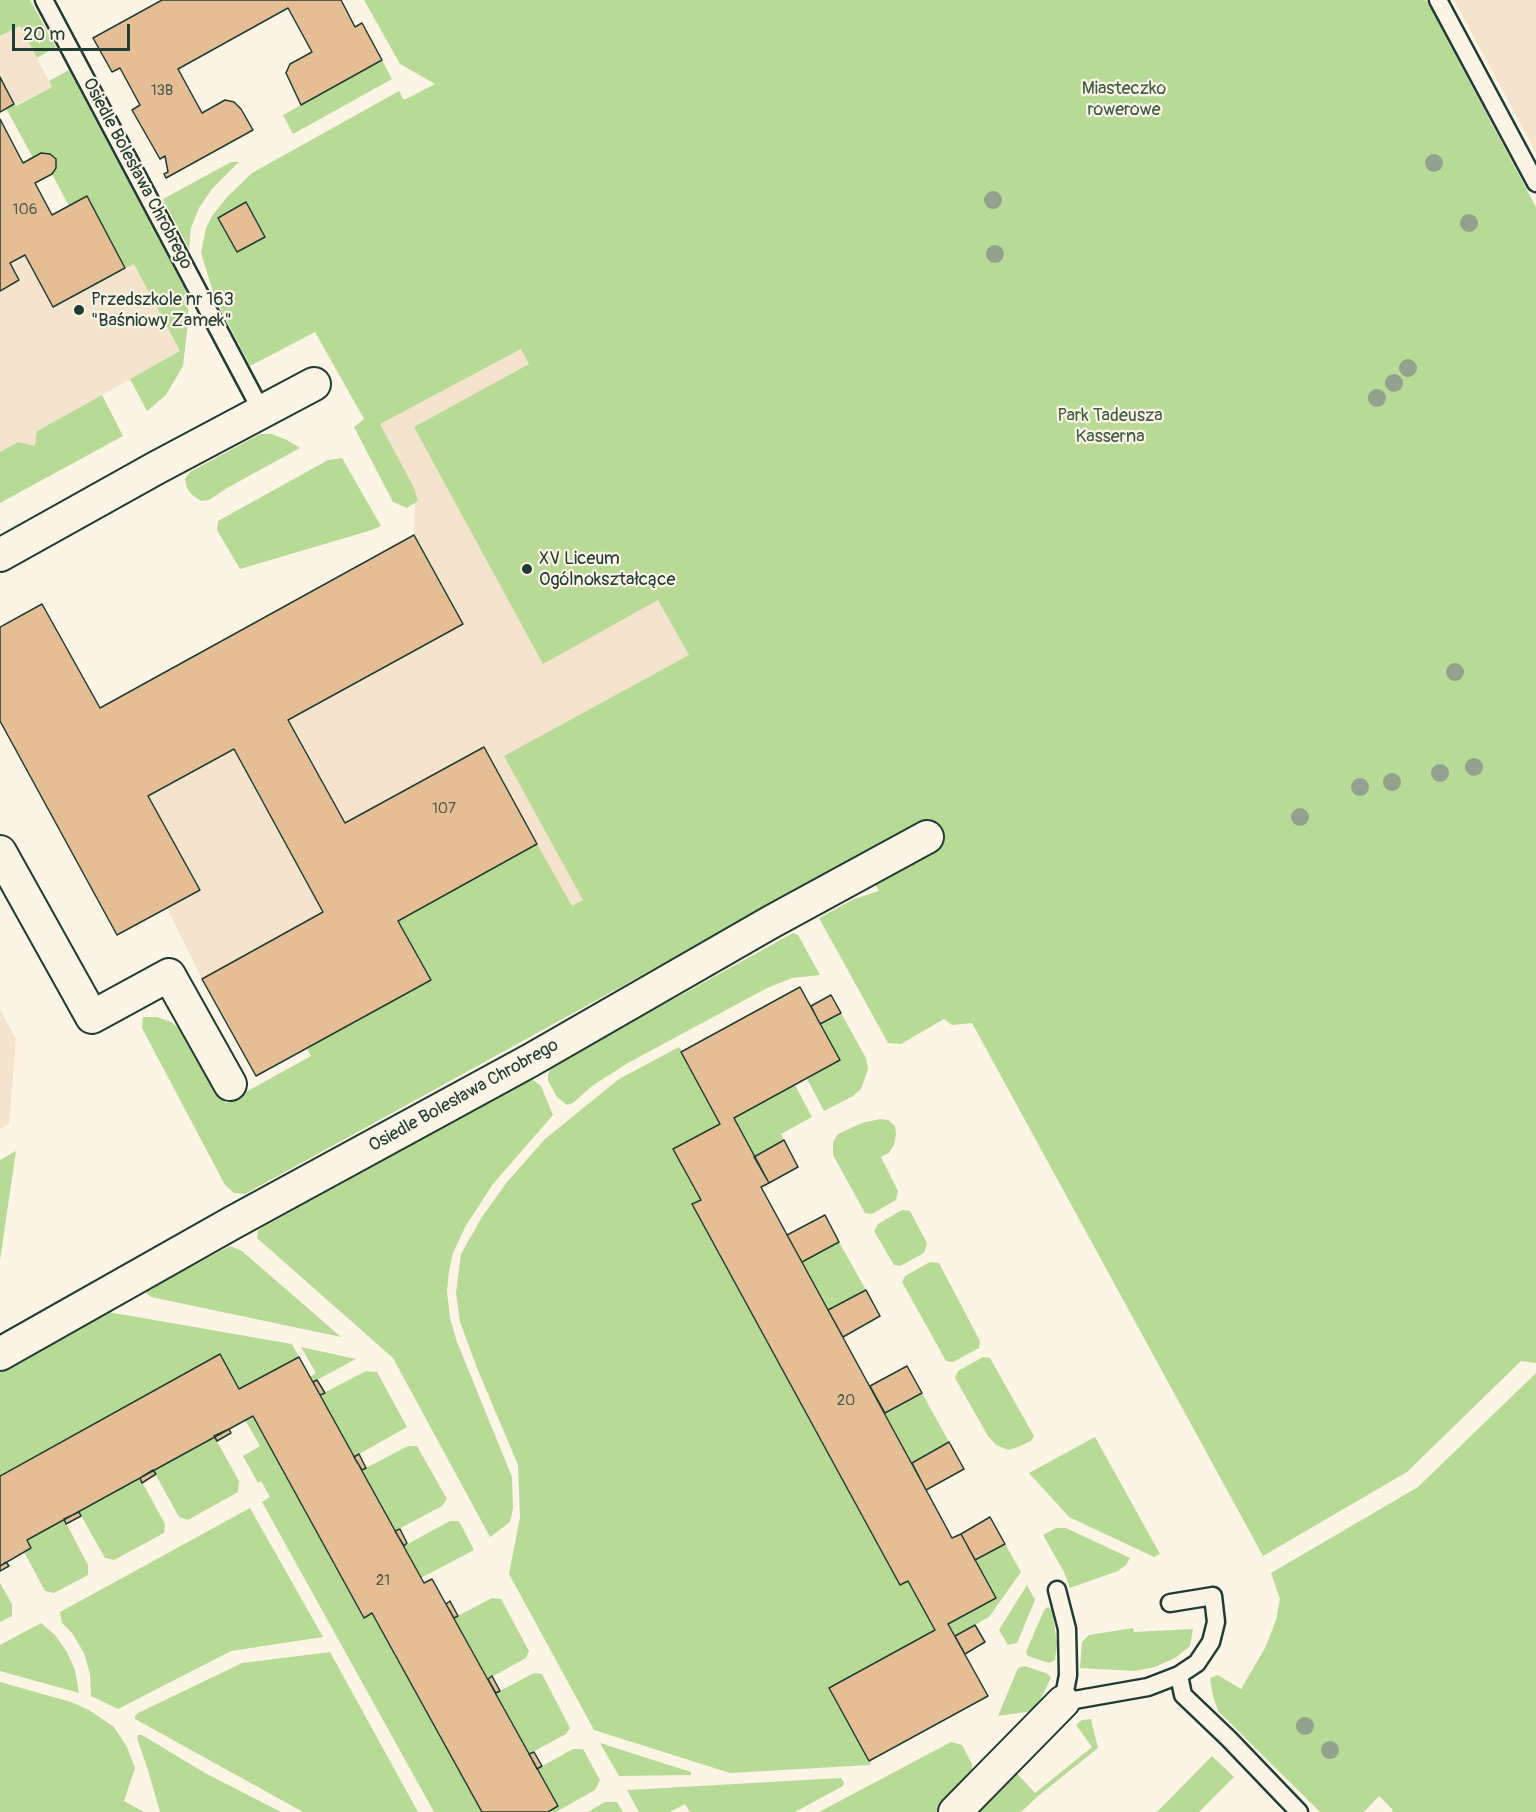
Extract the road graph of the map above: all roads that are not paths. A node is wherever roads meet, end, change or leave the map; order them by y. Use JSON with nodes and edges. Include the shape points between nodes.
{"nodes":[{"id":1,"x":44,"y":0,"type":"edge"},
{"id":2,"x":1438,"y":0,"type":"edge"},
{"id":3,"x":1536,"y":183,"type":"edge"},
{"id":4,"x":314,"y":384,"type":"dead end"},
{"id":5,"x":262,"y":411,"type":"junction"},
{"id":6,"x":0,"y":555,"type":"edge"},
{"id":7,"x":927,"y":837,"type":"dead end"},
{"id":8,"x":0,"y":852,"type":"edge"},
{"id":9,"x":230,"y":1084,"type":"dead end"},
{"id":10,"x":0,"y":1354,"type":"edge"},
{"id":11,"x":1057,"y":1590,"type":"dead end"},
{"id":12,"x":1170,"y":1603,"type":"dead end"},
{"id":13,"x":1179,"y":1675,"type":"junction"},
{"id":14,"x":1063,"y":1702,"type":"junction"},
{"id":15,"x":955,"y":1812,"type":"edge"},
{"id":16,"x":1299,"y":1812,"type":"edge"}],
"edges":[{"from":1,"to":5,"type":"lane","name":"Osiedle Bolesława Chrobrego"},
{"from":2,"to":3,"type":"lane"},
{"from":4,"to":5,"type":"street"},
{"from":5,"to":6,"type":"street"},
{"from":7,"to":10,"type":"street","name":"Osiedle Bolesława Chrobrego"},
{"from":8,"to":9,"type":"street","via":[[92,1017],[169,975]]},
{"from":11,"to":14,"type":"lane","via":[[1067,1629],[1068,1675]]},
{"from":12,"to":13,"type":"lane","via":[[1214,1596],[1216,1622],[1211,1642],[1197,1663]]},
{"from":13,"to":14,"type":"lane","via":[[1148,1687]]},
{"from":13,"to":16,"type":"lane","via":[[1183,1695]]},
{"from":14,"to":15,"type":"street"}]}
